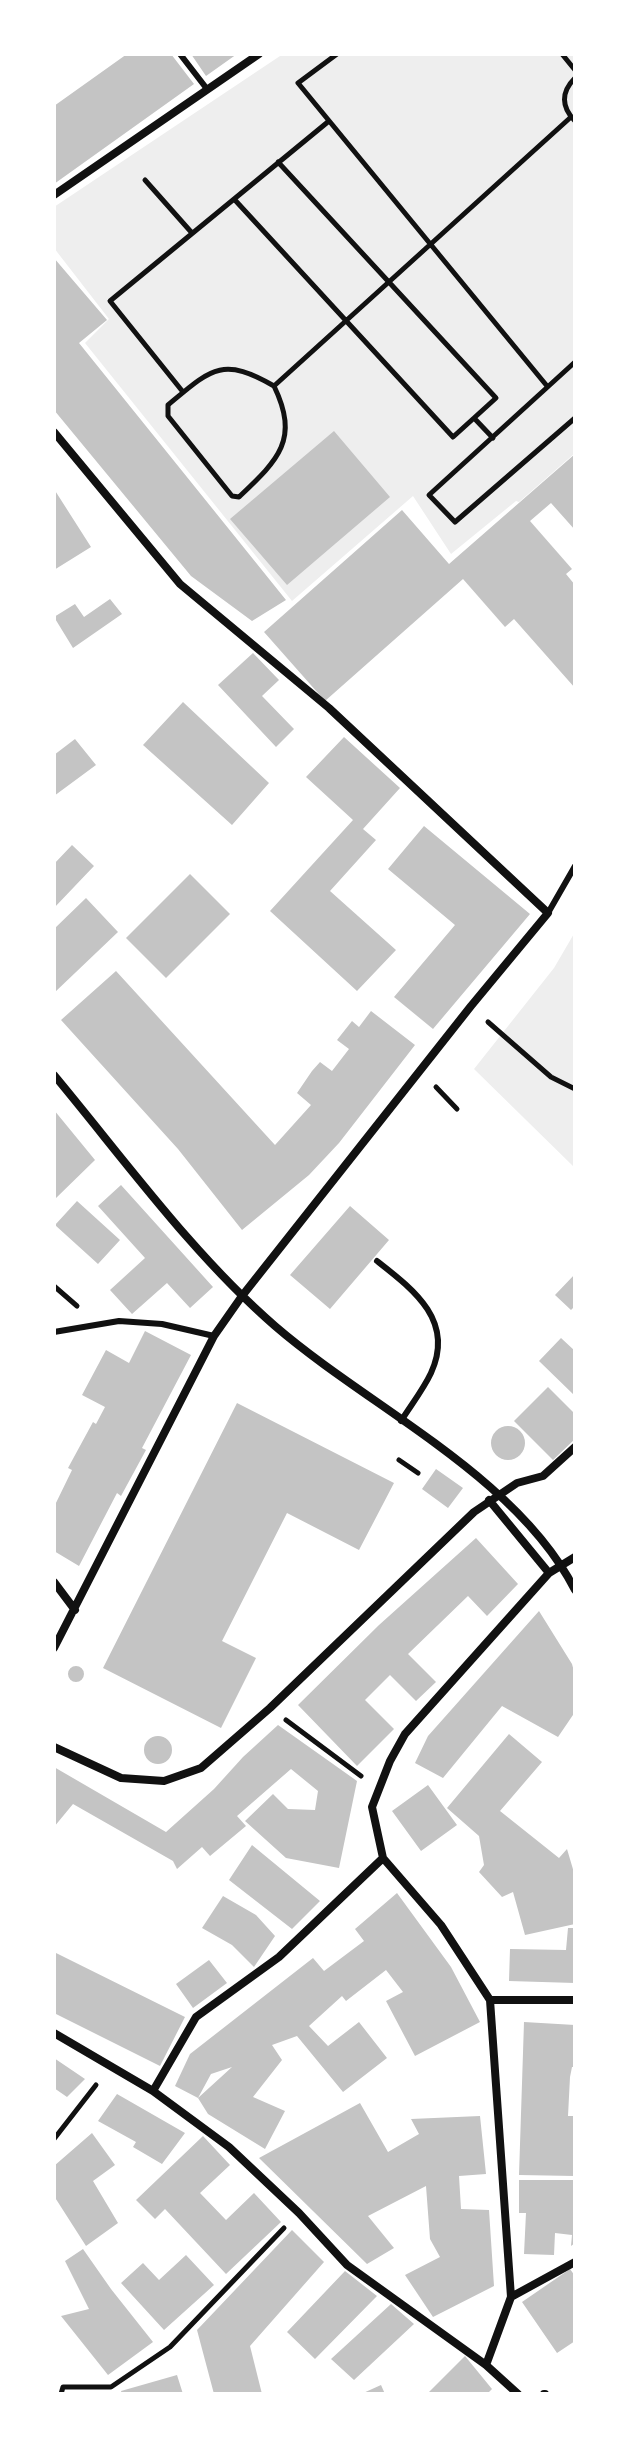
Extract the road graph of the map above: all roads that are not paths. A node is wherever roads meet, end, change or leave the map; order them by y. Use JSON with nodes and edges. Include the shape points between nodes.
{"nodes":[{"id":1,"x":180,"y":54,"type":"edge"},
{"id":2,"x":259,"y":54,"type":"edge"},
{"id":3,"x":207,"y":89,"type":"junction"},
{"id":4,"x":54,"y":195,"type":"edge"},
{"id":5,"x":54,"y":432,"type":"edge"},
{"id":6,"x":575,"y":866,"type":"edge"},
{"id":7,"x":548,"y":913,"type":"junction"},
{"id":8,"x":54,"y":1075,"type":"edge"},
{"id":9,"x":377,"y":1261,"type":"dead end"},
{"id":10,"x":242,"y":1296,"type":"junction"},
{"id":11,"x":54,"y":1332,"type":"edge"},
{"id":12,"x":214,"y":1336,"type":"junction"},
{"id":13,"x":401,"y":1421,"type":"junction"},
{"id":14,"x":575,"y":1447,"type":"edge"},
{"id":15,"x":489,"y":1500,"type":"junction"},
{"id":16,"x":575,"y":1557,"type":"edge"},
{"id":17,"x":549,"y":1573,"type":"junction"},
{"id":18,"x":54,"y":1582,"type":"edge"},
{"id":19,"x":575,"y":1590,"type":"edge"},
{"id":20,"x":75,"y":1610,"type":"junction"},
{"id":21,"x":54,"y":1648,"type":"edge"},
{"id":22,"x":54,"y":1747,"type":"edge"},
{"id":23,"x":383,"y":1858,"type":"junction"},
{"id":24,"x":490,"y":2000,"type":"junction"},
{"id":25,"x":575,"y":2000,"type":"edge"},
{"id":26,"x":54,"y":2033,"type":"edge"},
{"id":27,"x":153,"y":2091,"type":"junction"},
{"id":28,"x":575,"y":2262,"type":"edge"},
{"id":29,"x":511,"y":2297,"type":"junction"},
{"id":30,"x":486,"y":2365,"type":"junction"},
{"id":31,"x":518,"y":2394,"type":"edge"}],
"edges":[{"from":1,"to":3,"type":"lane"},
{"from":2,"to":3,"type":"street"},
{"from":3,"to":4,"type":"street"},
{"from":5,"to":7,"type":"street","via":[[180,584],[329,708]]},
{"from":6,"to":7,"type":"lane"},
{"from":7,"to":10,"type":"street"},
{"from":8,"to":10,"type":"street"},
{"from":9,"to":13,"type":"lane","via":[[435,1319],[438,1341],[431,1372]]},
{"from":10,"to":12,"type":"street"},
{"from":10,"to":13,"type":"street"},
{"from":11,"to":12,"type":"lane","via":[[119,1321]]},
{"from":12,"to":20,"type":"street"},
{"from":13,"to":19,"type":"street","via":[[506,1503],[542,1541]]},
{"from":14,"to":15,"type":"street","via":[[543,1476],[517,1483]]},
{"from":15,"to":17,"type":"street"},
{"from":15,"to":22,"type":"street","via":[[201,1768],[164,1781],[121,1778]]},
{"from":16,"to":17,"type":"street"},
{"from":17,"to":23,"type":"street","via":[[405,1734],[372,1807]]},
{"from":18,"to":20,"type":"street"},
{"from":20,"to":21,"type":"street"},
{"from":23,"to":24,"type":"street","via":[[441,1925]]},
{"from":23,"to":27,"type":"street","via":[[279,1957],[196,2017]]},
{"from":24,"to":25,"type":"street"},
{"from":24,"to":29,"type":"street"},
{"from":26,"to":27,"type":"street"},
{"from":27,"to":30,"type":"street","via":[[229,2147],[347,2265]]},
{"from":28,"to":29,"type":"street"},
{"from":29,"to":30,"type":"street"},
{"from":30,"to":31,"type":"street"}]}
